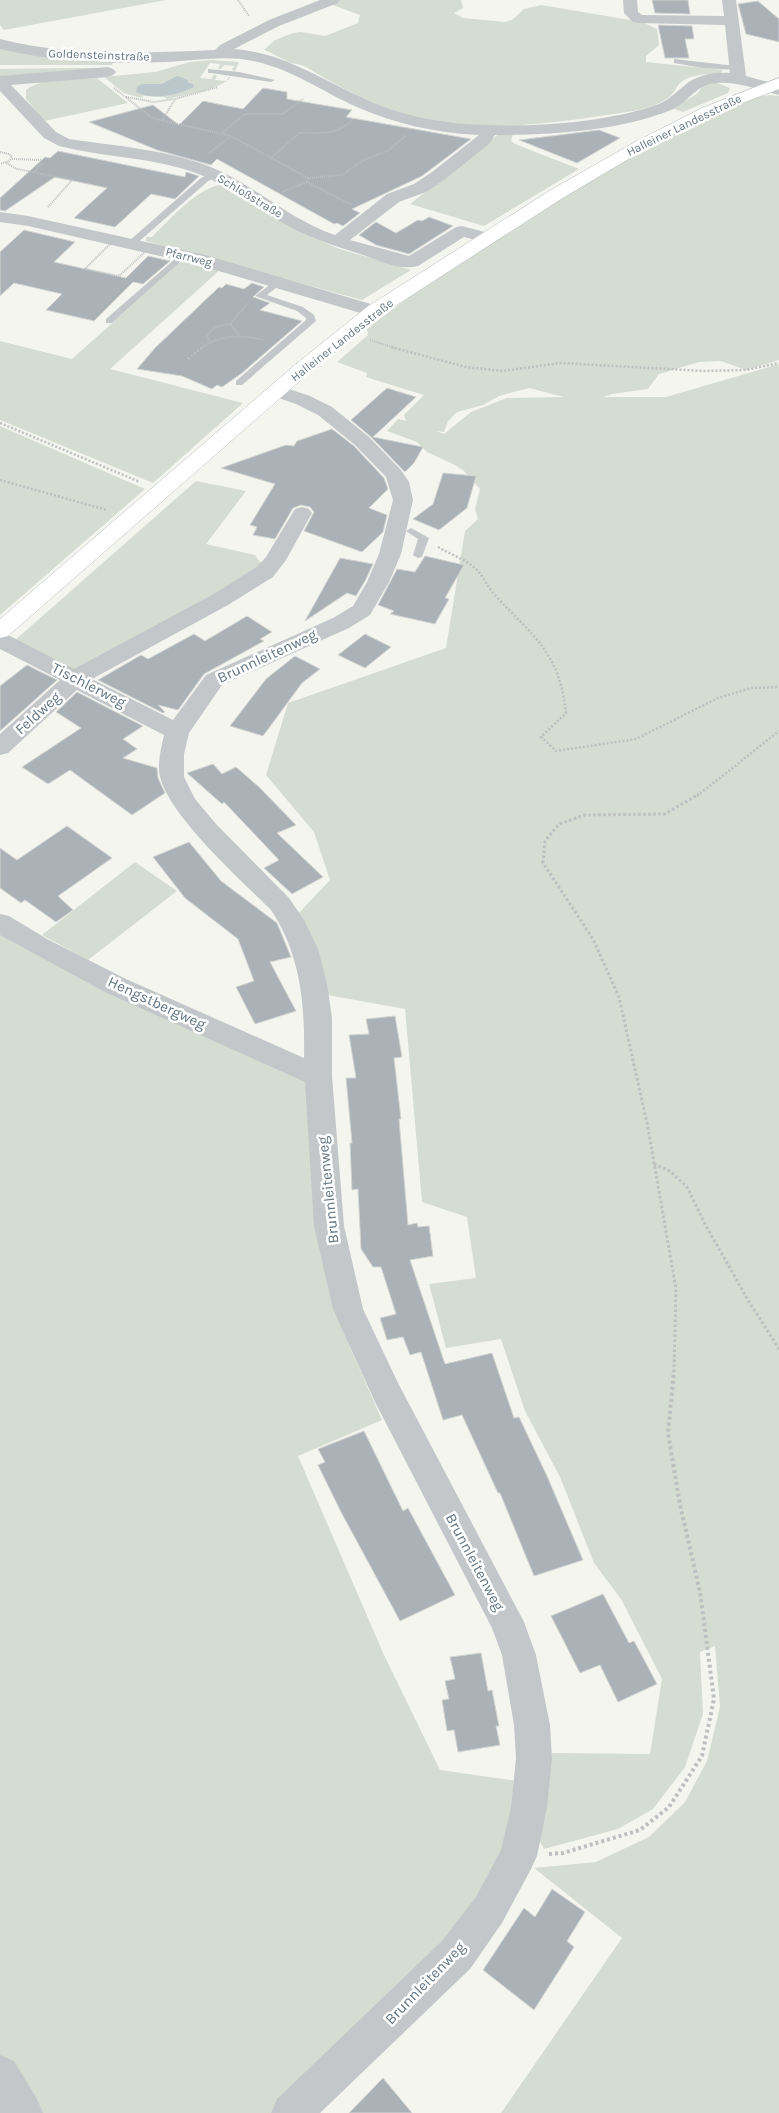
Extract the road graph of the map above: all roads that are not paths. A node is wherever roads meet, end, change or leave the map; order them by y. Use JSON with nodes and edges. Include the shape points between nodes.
{"nodes":[{"id":1,"x":333,"y":0,"type":"edge"},
{"id":2,"x":630,"y":0,"type":"edge"},
{"id":3,"x":729,"y":0,"type":"edge"},
{"id":4,"x":732,"y":21,"type":"junction"},
{"id":5,"x":257,"y":32,"type":"junction"},
{"id":6,"x":0,"y":44,"type":"edge"},
{"id":7,"x":220,"y":54,"type":"junction"},
{"id":8,"x":170,"y":57,"type":"junction"},
{"id":9,"x":677,"y":61,"type":"dead end"},
{"id":10,"x":0,"y":67,"type":"edge"},
{"id":11,"x":244,"y":67,"type":"junction"},
{"id":12,"x":122,"y":71,"type":"junction"},
{"id":13,"x":211,"y":71,"type":"dead end"},
{"id":14,"x":737,"y":74,"type":"junction"},
{"id":15,"x":24,"y":78,"type":"junction"},
{"id":16,"x":271,"y":80,"type":"dead end"},
{"id":17,"x":0,"y":81,"type":"edge"},
{"id":18,"x":325,"y":85,"type":"junction"},
{"id":19,"x":775,"y":87,"type":"edge"},
{"id":20,"x":17,"y":99,"type":"junction"},
{"id":21,"x":303,"y":99,"type":"road end"},
{"id":22,"x":489,"y":130,"type":"junction"},
{"id":23,"x":214,"y":175,"type":"junction"},
{"id":24,"x":0,"y":217,"type":"edge"},
{"id":25,"x":486,"y":238,"type":"junction"},
{"id":26,"x":336,"y":242,"type":"junction"},
{"id":27,"x":132,"y":243,"type":"junction"},
{"id":28,"x":183,"y":255,"type":"junction"},
{"id":29,"x":279,"y":281,"type":"junction"},
{"id":30,"x":374,"y":311,"type":"junction"},
{"id":31,"x":108,"y":321,"type":"dead end"},
{"id":32,"x":239,"y":383,"type":"dead end"},
{"id":33,"x":277,"y":391,"type":"junction"},
{"id":34,"x":302,"y":514,"type":"dead end"},
{"id":35,"x":411,"y":531,"type":"dead end"},
{"id":36,"x":418,"y":555,"type":"dead end"},
{"id":37,"x":0,"y":631,"type":"edge"},
{"id":38,"x":0,"y":640,"type":"edge"},
{"id":39,"x":76,"y":678,"type":"junction"},
{"id":40,"x":177,"y":732,"type":"junction"},
{"id":41,"x":0,"y":747,"type":"edge"},
{"id":42,"x":0,"y":923,"type":"edge"},
{"id":43,"x":318,"y":1076,"type":"junction"},
{"id":44,"x":0,"y":2075,"type":"edge"},
{"id":45,"x":23,"y":2113,"type":"edge"},
{"id":46,"x":291,"y":2113,"type":"edge"}],
"edges":[{"from":1,"to":5,"type":"street"},
{"from":2,"to":4,"type":"street","via":[[631,13],[638,18]]},
{"from":3,"to":4,"type":"street"},
{"from":4,"to":14,"type":"street"},
{"from":5,"to":7,"type":"street","via":[[225,48]]},
{"from":5,"to":11,"type":"street"},
{"from":6,"to":8,"type":"street","name":"Goldensteinstraße","via":[[76,56]]},
{"from":7,"to":8,"type":"street","name":"Goldensteinstraße"},
{"from":7,"to":11,"type":"street","name":"Goldensteinstraße"},
{"from":8,"to":12,"type":"street","name":"Goldensteinstraße","via":[[144,69]]},
{"from":9,"to":14,"type":"lane"},
{"from":10,"to":12,"type":"street","name":"Goldensteinstraße","via":[[100,66]]},
{"from":11,"to":13,"type":"lane"},
{"from":11,"to":16,"type":"lane"},
{"from":11,"to":18,"type":"street","name":"Goldensteinstraße","via":[[294,70]]},
{"from":12,"to":15,"type":"street","name":"Goldensteinstraße"},
{"from":14,"to":19,"type":"street","name":"Goldensteinstraße"},
{"from":14,"to":22,"type":"street","name":"Goldensteinstraße","via":[[707,79],[689,88],[675,102],[621,117]]},
{"from":15,"to":17,"type":"street","name":"Goldensteinstraße"},
{"from":15,"to":20,"type":"street"},
{"from":17,"to":20,"type":"street","name":"Schloßstraße"},
{"from":18,"to":21,"type":"street"},
{"from":18,"to":22,"type":"street","name":"Goldensteinstraße","via":[[366,110],[414,125]]},
{"from":19,"to":25,"type":"main road","name":"Halleiner Landesstraße","via":[[708,111],[658,136]]},
{"from":20,"to":23,"type":"street","name":"Schloßstraße","via":[[50,135],[65,143],[190,163]]},
{"from":22,"to":26,"type":"street","via":[[484,140],[438,176],[420,188],[393,198]]},
{"from":23,"to":26,"type":"street","name":"Schloßstraße","via":[[265,200],[290,220]]},
{"from":23,"to":27,"type":"lane","via":[[204,180]]},
{"from":24,"to":27,"type":"street","name":"Pfarrweg"},
{"from":25,"to":26,"type":"street","name":"Schloßstraße","via":[[462,231],[412,262],[400,262]]},
{"from":25,"to":30,"type":"main road","name":"Halleiner Landesstraße"},
{"from":27,"to":28,"type":"street","name":"Pfarrweg"},
{"from":28,"to":29,"type":"street","name":"Pfarrweg"},
{"from":28,"to":31,"type":"lane"},
{"from":29,"to":30,"type":"street","name":"Pfarrweg"},
{"from":29,"to":32,"type":"lane","via":[[260,296],[300,309],[311,317],[311,321]]},
{"from":30,"to":33,"type":"main road","name":"Halleiner Landesstraße"},
{"from":33,"to":37,"type":"main road","name":"Halleiner Landesstraße"},
{"from":33,"to":40,"type":"street","name":"Brunnleitenweg","via":[[324,411],[362,441],[394,474],[403,500],[390,554],[362,610],[341,623],[214,680]]},
{"from":34,"to":39,"type":"street","name":"Feldweg","via":[[265,572]]},
{"from":35,"to":36,"type":"lane","via":[[424,538]]},
{"from":38,"to":39,"type":"street","name":"Tischlerweg"},
{"from":39,"to":40,"type":"street","name":"Tischlerweg"},
{"from":39,"to":41,"type":"street","name":"Feldweg"},
{"from":40,"to":43,"type":"street","name":"Brunnleitenweg","via":[[172,754],[172,777],[185,803],[280,904],[305,949],[317,1010]]},
{"from":42,"to":43,"type":"street","name":"Hengstbergweg","via":[[154,1004]]},
{"from":43,"to":46,"type":"street","name":"Brunnleitenweg","via":[[329,1226],[348,1309],[386,1392],[507,1622],[519,1655],[532,1725],[534,1758],[530,1808],[518,1856],[489,1910],[456,1955]]},
{"from":44,"to":45,"type":"street"}]}
